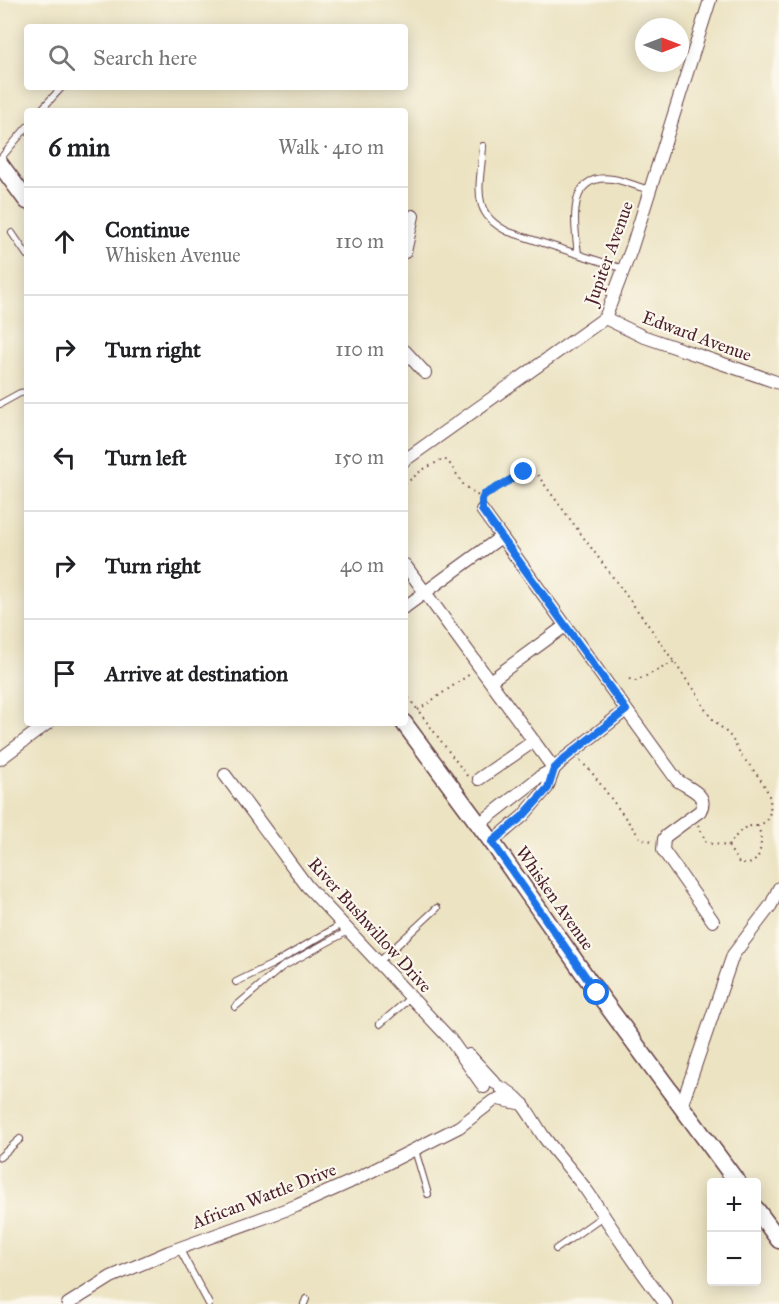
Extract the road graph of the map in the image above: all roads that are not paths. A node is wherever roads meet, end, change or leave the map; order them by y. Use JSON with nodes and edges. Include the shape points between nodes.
{"nodes":[{"id":1,"x":710,"y":0,"type":"edge"},
{"id":2,"x":59,"y":90,"type":"edge"},
{"id":3,"x":43,"y":108,"type":"edge"},
{"id":4,"x":24,"y":132,"type":"edge"},
{"id":5,"x":483,"y":146,"type":"dead end"},
{"id":6,"x":0,"y":161,"type":"edge"},
{"id":7,"x":650,"y":190,"type":"junction"},
{"id":8,"x":24,"y":197,"type":"edge"},
{"id":9,"x":413,"y":216,"type":"dead end"},
{"id":10,"x":12,"y":233,"type":"dead end"},
{"id":11,"x":408,"y":238,"type":"edge"},
{"id":12,"x":24,"y":251,"type":"edge"},
{"id":13,"x":578,"y":254,"type":"junction"},
{"id":14,"x":624,"y":269,"type":"junction"},
{"id":15,"x":605,"y":318,"type":"junction"},
{"id":16,"x":408,"y":354,"type":"edge"},
{"id":17,"x":425,"y":373,"type":"dead end"},
{"id":18,"x":779,"y":383,"type":"edge"},
{"id":19,"x":24,"y":392,"type":"edge"},
{"id":20,"x":0,"y":404,"type":"edge"},
{"id":21,"x":408,"y":458,"type":"edge"},
{"id":22,"x":482,"y":510,"type":"dead end"},
{"id":23,"x":501,"y":537,"type":"junction"},
{"id":24,"x":408,"y":569,"type":"edge"},
{"id":25,"x":425,"y":592,"type":"junction"},
{"id":26,"x":408,"y":606,"type":"edge"},
{"id":27,"x":565,"y":626,"type":"junction"},
{"id":28,"x":490,"y":681,"type":"junction"},
{"id":29,"x":626,"y":710,"type":"junction"},
{"id":30,"x":44,"y":726,"type":"edge"},
{"id":31,"x":406,"y":726,"type":"edge"},
{"id":32,"x":534,"y":741,"type":"junction"},
{"id":33,"x":0,"y":759,"type":"edge"},
{"id":34,"x":554,"y":769,"type":"junction"},
{"id":35,"x":225,"y":775,"type":"dead end"},
{"id":36,"x":479,"y":779,"type":"road end"},
{"id":37,"x":478,"y":825,"type":"junction"},
{"id":38,"x":492,"y":842,"type":"junction"},
{"id":39,"x":779,"y":888,"type":"edge"},
{"id":40,"x":437,"y":908,"type":"dead end"},
{"id":41,"x":713,"y":921,"type":"dead end"},
{"id":42,"x":345,"y":927,"type":"junction"},
{"id":43,"x":380,"y":962,"type":"junction"},
{"id":44,"x":236,"y":982,"type":"dead end"},
{"id":45,"x":411,"y":996,"type":"junction"},
{"id":46,"x":235,"y":1007,"type":"dead end"},
{"id":47,"x":380,"y":1024,"type":"dead end"},
{"id":48,"x":492,"y":1092,"type":"junction"},
{"id":49,"x":681,"y":1107,"type":"junction"},
{"id":50,"x":20,"y":1139,"type":"dead end"},
{"id":51,"x":415,"y":1150,"type":"junction"},
{"id":52,"x":0,"y":1157,"type":"edge"},
{"id":53,"x":734,"y":1178,"type":"edge"},
{"id":54,"x":428,"y":1194,"type":"dead end"},
{"id":55,"x":603,"y":1215,"type":"junction"},
{"id":56,"x":761,"y":1216,"type":"edge"},
{"id":57,"x":779,"y":1240,"type":"edge"},
{"id":58,"x":179,"y":1248,"type":"junction"},
{"id":59,"x":556,"y":1250,"type":"dead end"},
{"id":60,"x":68,"y":1304,"type":"edge"},
{"id":61,"x":209,"y":1304,"type":"edge"},
{"id":62,"x":666,"y":1304,"type":"edge"}],
"edges":[{"from":1,"to":7,"type":"street","name":"Jupiter Avenue"},
{"from":2,"to":3,"type":"lane"},
{"from":4,"to":6,"type":"lane"},
{"from":5,"to":13,"type":"lane","via":[[480,195],[487,218],[509,232]]},
{"from":6,"to":8,"type":"street"},
{"from":7,"to":13,"type":"lane","via":[[612,179],[588,184],[575,203],[573,215]]},
{"from":7,"to":14,"type":"street","name":"Jupiter Avenue"},
{"from":9,"to":11,"type":"street"},
{"from":10,"to":12,"type":"lane"},
{"from":13,"to":14,"type":"lane"},
{"from":14,"to":15,"type":"street","name":"Jupiter Avenue"},
{"from":15,"to":18,"type":"street","name":"Edward Avenue","via":[[642,336]]},
{"from":15,"to":21,"type":"street","name":"Jupiter Avenue"},
{"from":16,"to":17,"type":"street"},
{"from":19,"to":20,"type":"lane"},
{"from":22,"to":23,"type":"street"},
{"from":23,"to":25,"type":"street"},
{"from":23,"to":27,"type":"street"},
{"from":24,"to":25,"type":"street"},
{"from":25,"to":26,"type":"street"},
{"from":25,"to":28,"type":"street"},
{"from":27,"to":28,"type":"street"},
{"from":27,"to":29,"type":"street"},
{"from":28,"to":32,"type":"street"},
{"from":29,"to":34,"type":"street"},
{"from":29,"to":41,"type":"street","via":[[677,780],[702,798],[703,807],[664,839],[663,850]]},
{"from":30,"to":33,"type":"street"},
{"from":31,"to":37,"type":"street","name":"Whisken Avenue"},
{"from":32,"to":34,"type":"street"},
{"from":32,"to":36,"type":"street"},
{"from":34,"to":37,"type":"street"},
{"from":34,"to":38,"type":"street","via":[[548,788]]},
{"from":35,"to":42,"type":"street","name":"River Bushwillow Drive","via":[[307,886]]},
{"from":37,"to":38,"type":"street","name":"Whisken Avenue"},
{"from":38,"to":49,"type":"street","name":"Whisken Avenue"},
{"from":39,"to":49,"type":"street","via":[[771,905],[733,955]]},
{"from":40,"to":43,"type":"lane"},
{"from":42,"to":43,"type":"street","name":"River Bushwillow Drive"},
{"from":42,"to":44,"type":"lane"},
{"from":42,"to":46,"type":"lane","via":[[282,967]]},
{"from":43,"to":45,"type":"street","name":"River Bushwillow Drive"},
{"from":45,"to":47,"type":"lane"},
{"from":45,"to":48,"type":"street","name":"River Bushwillow Drive","via":[[484,1069]]},
{"from":48,"to":51,"type":"street","name":"African Wattle Drive","via":[[472,1118]]},
{"from":48,"to":55,"type":"street","via":[[523,1104]]},
{"from":49,"to":53,"type":"street","name":"Whisken Avenue"},
{"from":50,"to":52,"type":"lane"},
{"from":51,"to":54,"type":"lane"},
{"from":51,"to":58,"type":"street","name":"African Wattle Drive","via":[[296,1206]]},
{"from":55,"to":59,"type":"lane"},
{"from":55,"to":62,"type":"street"},
{"from":56,"to":57,"type":"street"},
{"from":58,"to":60,"type":"street","name":"African Wattle Drive","via":[[111,1277]]},
{"from":58,"to":61,"type":"lane"}]}
